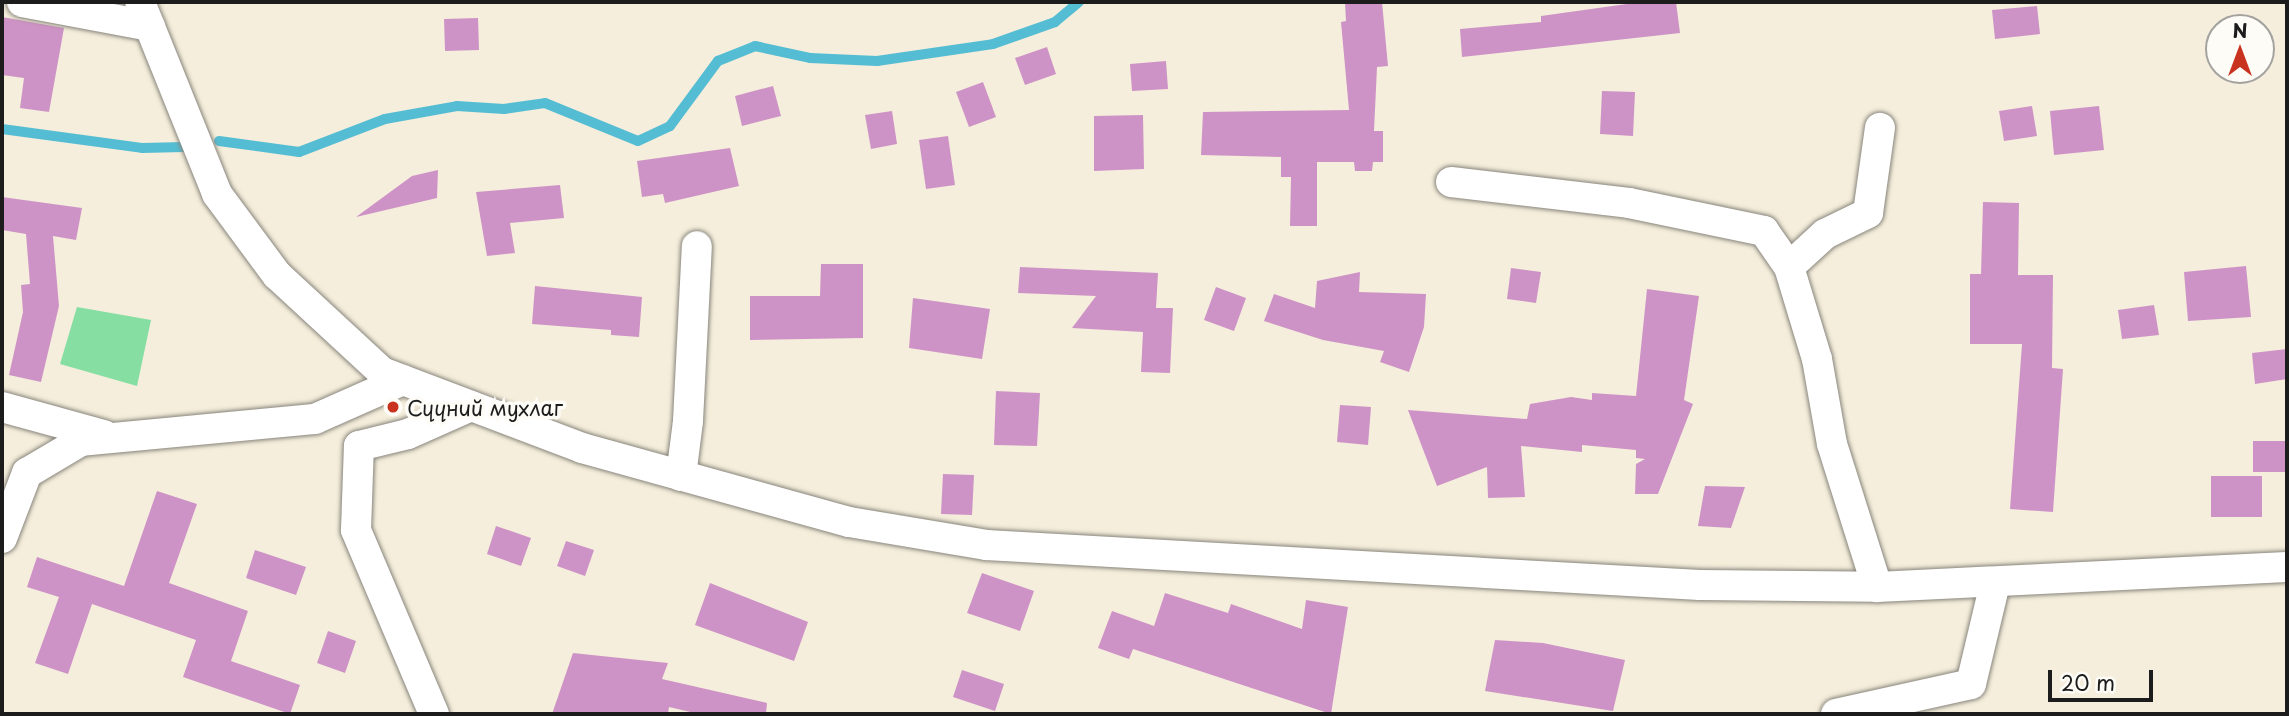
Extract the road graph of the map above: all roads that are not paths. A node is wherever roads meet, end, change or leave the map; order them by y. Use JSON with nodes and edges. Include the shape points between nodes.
{"nodes":[{"id":1,"x":22,"y":2,"type":"edge"},
{"id":2,"x":145,"y":14,"type":"edge"},
{"id":3,"x":1880,"y":128,"type":"dead end"},
{"id":4,"x":1451,"y":182,"type":"dead end"},
{"id":5,"x":697,"y":246,"type":"dead end"},
{"id":6,"x":1789,"y":267,"type":"junction"},
{"id":7,"x":403,"y":380,"type":"junction"},
{"id":8,"x":471,"y":406,"type":"junction"},
{"id":9,"x":2,"y":407,"type":"edge"},
{"id":10,"x":115,"y":438,"type":"junction"},
{"id":11,"x":681,"y":476,"type":"junction"},
{"id":12,"x":2,"y":538,"type":"edge"},
{"id":13,"x":2287,"y":567,"type":"edge"},
{"id":14,"x":1996,"y":583,"type":"junction"},
{"id":15,"x":1877,"y":587,"type":"junction"},
{"id":16,"x":434,"y":714,"type":"edge"},
{"id":17,"x":1836,"y":714,"type":"edge"}],
"edges":[{"from":1,"to":2,"type":"street"},
{"from":2,"to":7,"type":"street","via":[[217,194],[276,275],[382,372]]},
{"from":3,"to":6,"type":"street","via":[[1868,213],[1825,234]]},
{"from":4,"to":6,"type":"street","via":[[1629,203],[1764,231]]},
{"from":5,"to":11,"type":"street"},
{"from":6,"to":15,"type":"street","via":[[1817,359],[1832,443]]},
{"from":7,"to":8,"type":"street"},
{"from":7,"to":10,"type":"street","via":[[315,419]]},
{"from":8,"to":11,"type":"street","via":[[582,448]]},
{"from":8,"to":16,"type":"street","via":[[408,434],[359,446],[356,530]]},
{"from":9,"to":10,"type":"street"},
{"from":10,"to":12,"type":"street","via":[[81,441],[27,473]]},
{"from":11,"to":15,"type":"street","via":[[849,522],[986,545],[1700,585]]},
{"from":13,"to":14,"type":"street"},
{"from":14,"to":15,"type":"street"},
{"from":14,"to":17,"type":"street","via":[[1971,684]]}]}
